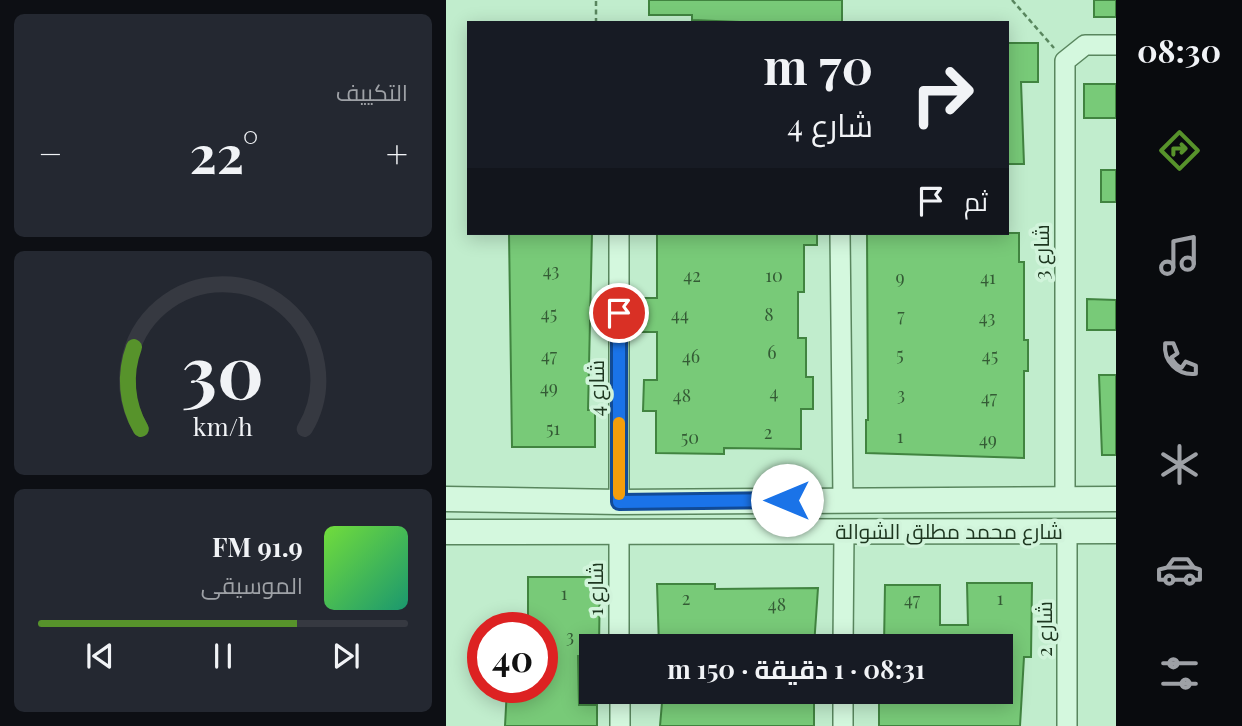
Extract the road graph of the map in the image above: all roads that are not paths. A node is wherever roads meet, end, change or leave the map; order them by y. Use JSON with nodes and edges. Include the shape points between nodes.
{"nodes":[{"id":1,"x":1116,"y":45,"type":"edge"},
{"id":2,"x":619,"y":235,"type":"edge"},
{"id":3,"x":840,"y":235,"type":"edge"},
{"id":4,"x":446,"y":499,"type":"edge"},
{"id":5,"x":1065,"y":499,"type":"junction"},
{"id":6,"x":1116,"y":499,"type":"edge"},
{"id":7,"x":843,"y":500,"type":"junction"},
{"id":8,"x":619,"y":502,"type":"junction"},
{"id":9,"x":1067,"y":531,"type":"junction"},
{"id":10,"x":1116,"y":531,"type":"edge"},
{"id":11,"x":446,"y":532,"type":"edge"},
{"id":12,"x":619,"y":532,"type":"junction"},
{"id":13,"x":844,"y":533,"type":"junction"},
{"id":14,"x":619,"y":634,"type":"edge"},
{"id":15,"x":843,"y":634,"type":"edge"},
{"id":16,"x":620,"y":704,"type":"edge"},
{"id":17,"x":843,"y":704,"type":"edge"},
{"id":18,"x":620,"y":726,"type":"edge"},
{"id":19,"x":843,"y":726,"type":"edge"},
{"id":20,"x":1067,"y":726,"type":"edge"}],
"edges":[{"from":1,"to":5,"type":"street","name":"شارع 3","via":[[1085,45],[1065,61]]},
{"from":2,"to":8,"type":"street","name":"شارع 4"},
{"from":3,"to":7,"type":"street"},
{"from":4,"to":8,"type":"street","name":"شارع محمد مطلق الشوالة"},
{"from":5,"to":6,"type":"street","name":"شارع محمد مطلق الشوالة"},
{"from":5,"to":7,"type":"street","name":"شارع محمد مطلق الشوالة"},
{"from":7,"to":8,"type":"street","name":"شارع محمد مطلق الشوالة"},
{"from":9,"to":10,"type":"street","name":"شارع محمد مطلق الشوالة"},
{"from":9,"to":13,"type":"street","name":"شارع محمد مطلق الشوالة"},
{"from":9,"to":20,"type":"street","name":"شارع 2"},
{"from":11,"to":12,"type":"street","name":"شارع محمد مطلق الشوالة"},
{"from":12,"to":13,"type":"street","name":"شارع محمد مطلق الشوالة"},
{"from":12,"to":14,"type":"street","name":"شارع 1"},
{"from":13,"to":15,"type":"street"},
{"from":16,"to":18,"type":"street"},
{"from":17,"to":19,"type":"street"}]}
